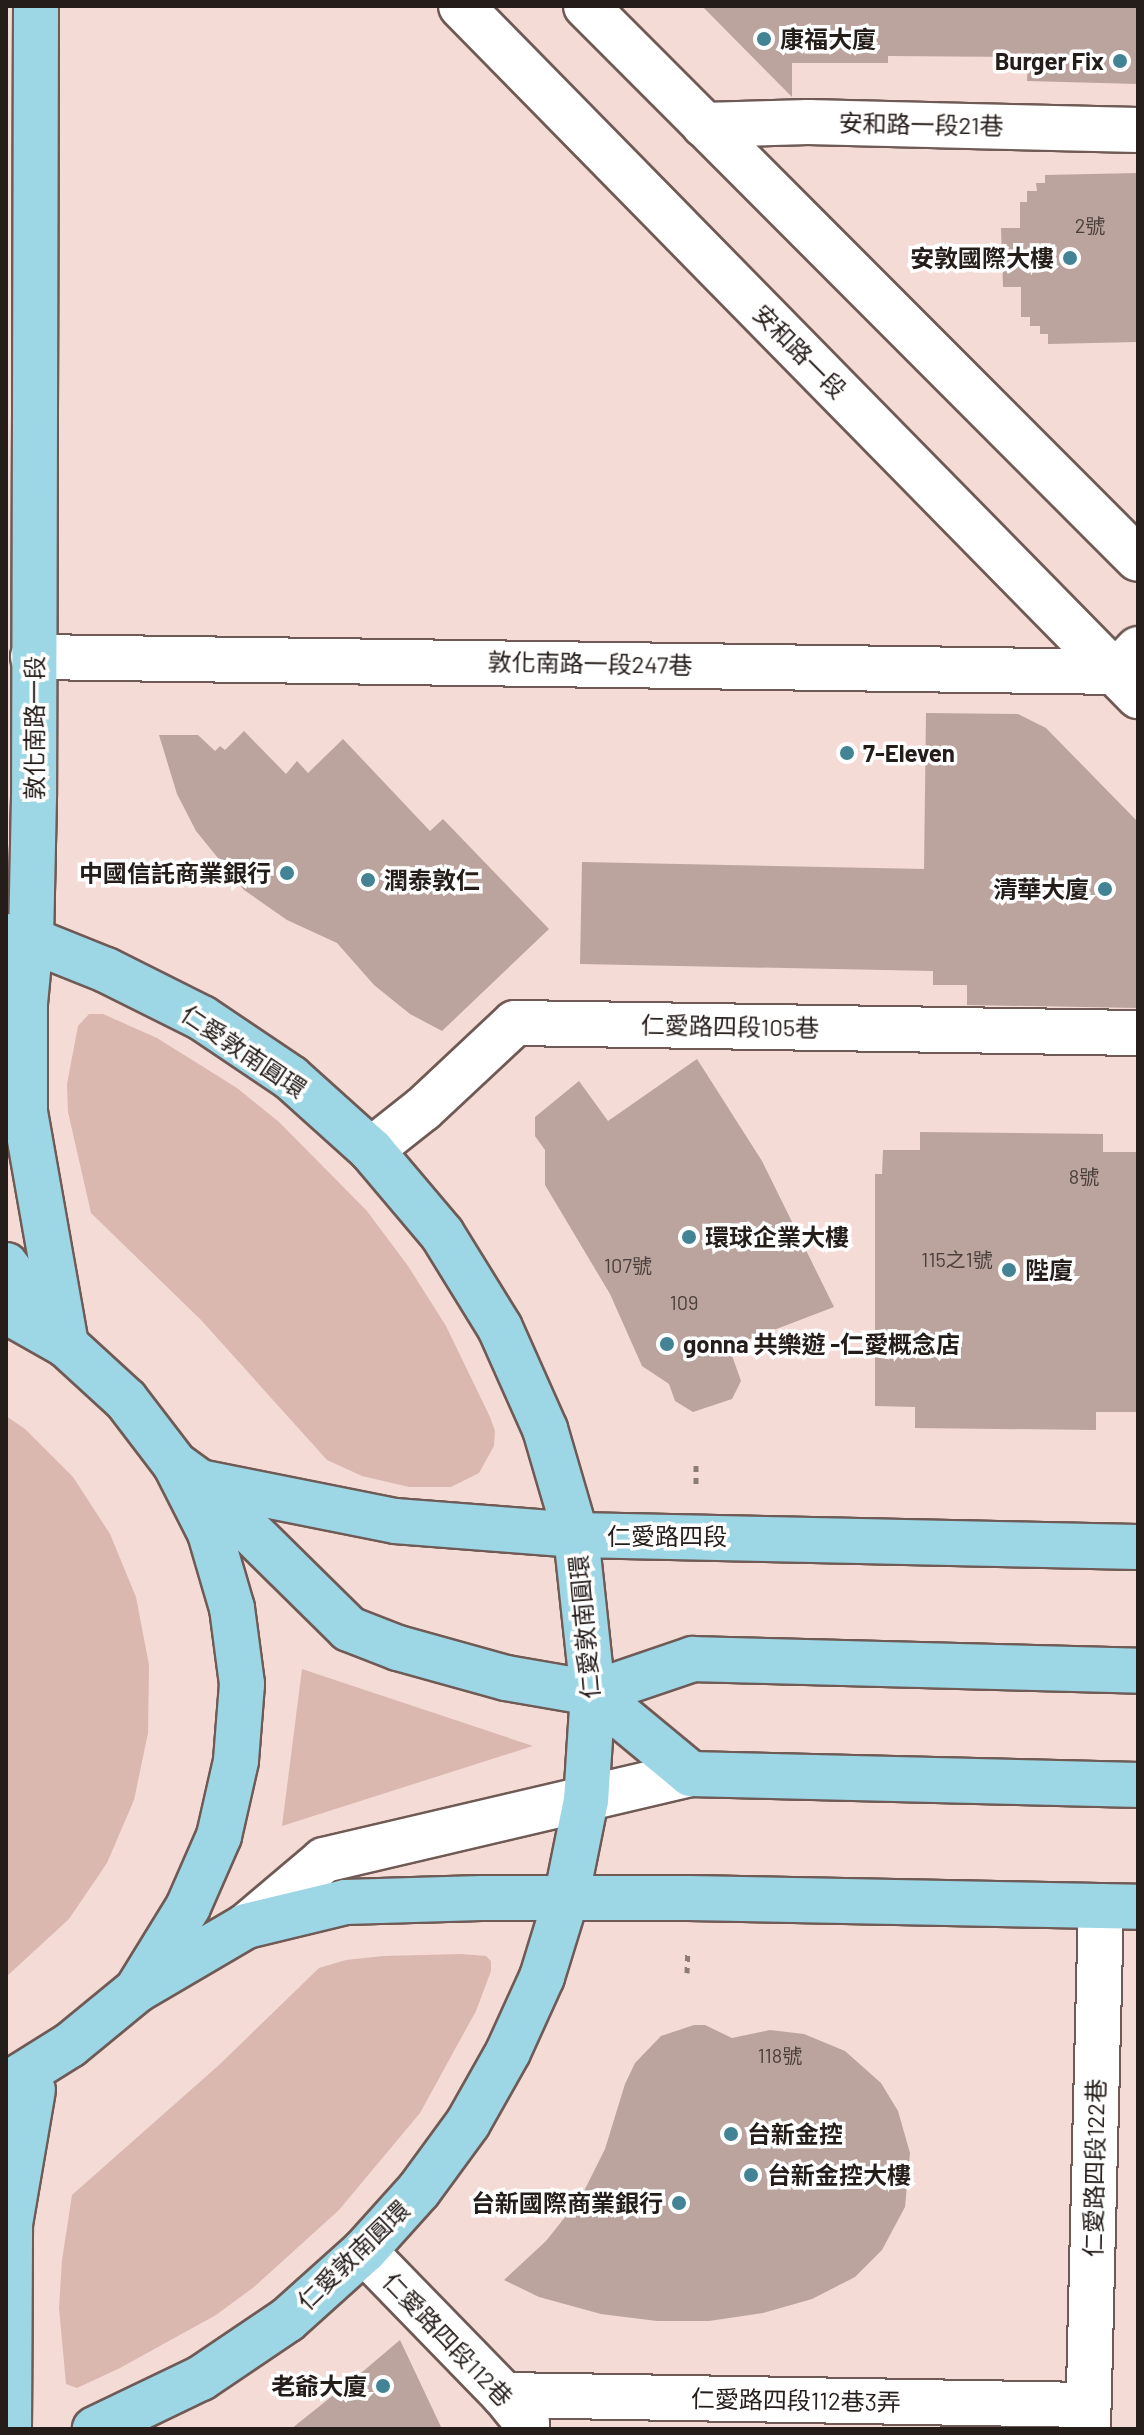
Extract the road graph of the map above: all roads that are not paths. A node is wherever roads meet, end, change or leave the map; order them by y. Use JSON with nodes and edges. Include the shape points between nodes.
{"nodes":[{"id":1,"x":36,"y":6,"type":"edge"},
{"id":2,"x":461,"y":6,"type":"edge"},
{"id":3,"x":586,"y":6,"type":"edge"},
{"id":4,"x":704,"y":125,"type":"junction"},
{"id":5,"x":1138,"y":130,"type":"edge"},
{"id":6,"x":1138,"y":559,"type":"edge"},
{"id":7,"x":33,"y":657,"type":"junction"},
{"id":8,"x":1131,"y":672,"type":"edge"},
{"id":9,"x":18,"y":938,"type":"edge"},
{"id":10,"x":1138,"y":1033,"type":"edge"},
{"id":11,"x":371,"y":1150,"type":"junction"},
{"id":12,"x":6,"y":1265,"type":"edge"},
{"id":13,"x":6,"y":1311,"type":"edge"},
{"id":14,"x":66,"y":1345,"type":"junction"},
{"id":15,"x":188,"y":1473,"type":"junction"},
{"id":16,"x":576,"y":1535,"type":"junction"},
{"id":17,"x":1138,"y":1547,"type":"edge"},
{"id":18,"x":1138,"y":1671,"type":"edge"},
{"id":19,"x":593,"y":1693,"type":"junction"},
{"id":20,"x":691,"y":1774,"type":"junction"},
{"id":21,"x":1138,"y":1785,"type":"edge"},
{"id":22,"x":586,"y":1800,"type":"junction"},
{"id":23,"x":566,"y":1899,"type":"junction"},
{"id":24,"x":1119,"y":1907,"type":"edge"},
{"id":25,"x":246,"y":1926,"type":"junction"},
{"id":26,"x":137,"y":1990,"type":"junction"},
{"id":27,"x":20,"y":2088,"type":"edge"},
{"id":28,"x":6,"y":2129,"type":"edge"},
{"id":29,"x":364,"y":2251,"type":"junction"},
{"id":30,"x":515,"y":2412,"type":"edge"},
{"id":31,"x":1088,"y":2417,"type":"edge"},
{"id":32,"x":9,"y":2429,"type":"edge"},
{"id":33,"x":95,"y":2429,"type":"edge"}],
"edges":[{"from":1,"to":7,"type":"main road","name":"敦化南路一段"},
{"from":2,"to":8,"type":"street","name":"安和路一段"},
{"from":3,"to":4,"type":"street"},
{"from":4,"to":5,"type":"street","name":"安和路一段21巷","via":[[808,122]]},
{"from":4,"to":6,"type":"street"},
{"from":7,"to":8,"type":"street","name":"敦化南路一段247巷"},
{"from":7,"to":9,"type":"main road","name":"敦化南路一段"},
{"from":9,"to":11,"type":"main road","name":"仁愛敦南圓環","via":[[106,970],[202,1018],[291,1078]]},
{"from":9,"to":14,"type":"main road","name":"敦化南路一段","via":[[25,1003],[25,1112]]},
{"from":10,"to":11,"type":"street","name":"仁愛路四段105巷","via":[[515,1023]]},
{"from":11,"to":16,"type":"main road","name":"仁愛敦南圓環","via":[[442,1234],[500,1328],[545,1429]]},
{"from":12,"to":14,"type":"main road"},
{"from":13,"to":14,"type":"main road"},
{"from":14,"to":15,"type":"main road","via":[[126,1400]]},
{"from":15,"to":16,"type":"main road","name":"仁愛路四段","via":[[395,1521]]},
{"from":15,"to":19,"type":"main road","via":[[349,1629],[506,1678]]},
{"from":15,"to":26,"type":"main road","via":[[232,1608],[242,1684],[236,1761],[219,1836],[188,1907]]},
{"from":16,"to":17,"type":"main road","name":"仁愛路四段"},
{"from":16,"to":19,"type":"main road","name":"仁愛敦南圓環"},
{"from":18,"to":19,"type":"main road","via":[[693,1659]]},
{"from":19,"to":20,"type":"main road"},
{"from":19,"to":22,"type":"main road","name":"仁愛敦南圓環"},
{"from":20,"to":21,"type":"main road"},
{"from":20,"to":22,"type":"street"},
{"from":22,"to":23,"type":"main road","name":"仁愛敦南圓環"},
{"from":22,"to":25,"type":"street","via":[[324,1860]]},
{"from":23,"to":24,"type":"main road"},
{"from":23,"to":25,"type":"main road","via":[[345,1902]]},
{"from":23,"to":29,"type":"main road","name":"仁愛敦南圓環","via":[[542,1977],[508,2052],[419,2190]]},
{"from":24,"to":31,"type":"street","name":"仁愛路四段122巷"},
{"from":25,"to":26,"type":"main road"},
{"from":26,"to":27,"type":"main road"},
{"from":27,"to":28,"type":"main road"},
{"from":27,"to":32,"type":"main road","via":[[10,2224]]},
{"from":29,"to":30,"type":"street","name":"仁愛路四段112巷"},
{"from":29,"to":33,"type":"main road","name":"仁愛敦南圓環","via":[[287,2320],[201,2378]]},
{"from":30,"to":31,"type":"street","name":"仁愛路四段112巷3弄"}]}
